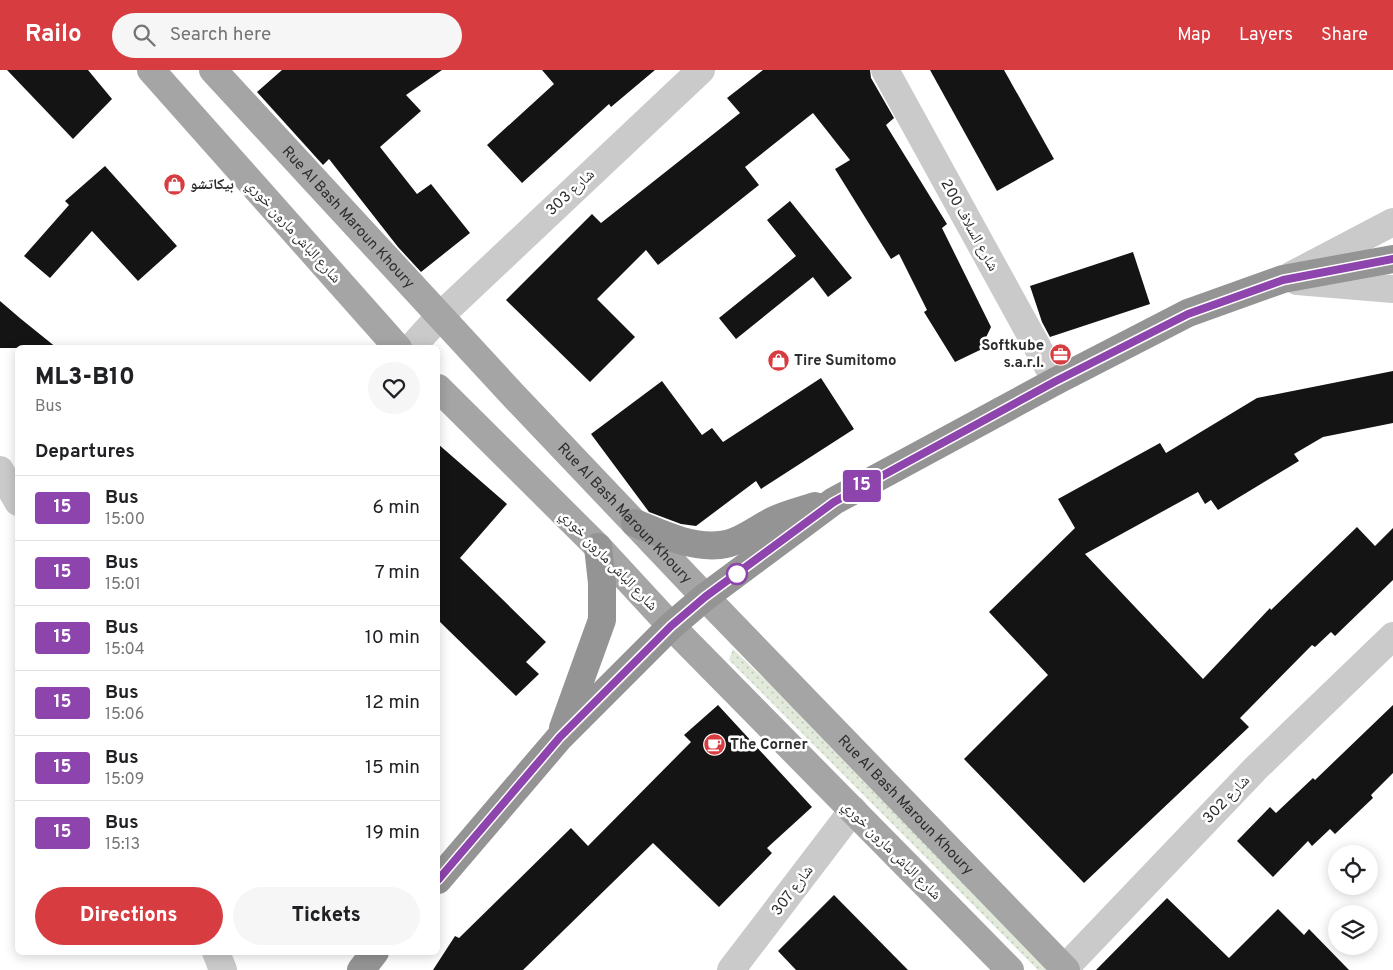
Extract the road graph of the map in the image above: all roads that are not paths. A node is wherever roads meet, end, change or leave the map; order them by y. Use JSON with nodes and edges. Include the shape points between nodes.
{"nodes":[{"id":1,"x":151,"y":70,"type":"edge"},
{"id":2,"x":701,"y":70,"type":"edge"},
{"id":3,"x":885,"y":70,"type":"edge"},
{"id":4,"x":215,"y":71,"type":"edge"},
{"id":5,"x":1393,"y":222,"type":"edge"},
{"id":6,"x":1393,"y":259,"type":"edge"},
{"id":7,"x":1283,"y":280,"type":"junction"},
{"id":8,"x":1393,"y":289,"type":"edge"},
{"id":9,"x":440,"y":316,"type":"junction"},
{"id":10,"x":395,"y":345,"type":"edge"},
{"id":11,"x":414,"y":345,"type":"edge"},
{"id":12,"x":1056,"y":381,"type":"junction"},
{"id":13,"x":440,"y":390,"type":"edge"},
{"id":14,"x":0,"y":470,"type":"edge"},
{"id":15,"x":15,"y":497,"type":"edge"},
{"id":16,"x":834,"y":502,"type":"junction"},
{"id":17,"x":635,"y":523,"type":"junction"},
{"id":18,"x":598,"y":547,"type":"junction"},
{"id":19,"x":705,"y":597,"type":"junction"},
{"id":20,"x":671,"y":626,"type":"junction"},
{"id":21,"x":1393,"y":636,"type":"edge"},
{"id":22,"x":560,"y":737,"type":"junction"},
{"id":23,"x":853,"y":810,"type":"junction"},
{"id":24,"x":440,"y":878,"type":"edge"},
{"id":25,"x":217,"y":955,"type":"edge"},
{"id":26,"x":373,"y":955,"type":"edge"},
{"id":27,"x":1065,"y":969,"type":"edge"},
{"id":28,"x":223,"y":970,"type":"edge"},
{"id":29,"x":361,"y":970,"type":"edge"},
{"id":30,"x":731,"y":970,"type":"edge"},
{"id":31,"x":1010,"y":970,"type":"edge"}],
"edges":[{"from":1,"to":10,"type":"main road","name":"شارع الباش مارون خوري"},
{"from":2,"to":9,"type":"street","name":"شارع 303"},
{"from":3,"to":12,"type":"street","name":"200 شارع السلاف"},
{"from":4,"to":9,"type":"main road","name":"Rue Al Bash Maroun Khoury"},
{"from":5,"to":7,"type":"street"},
{"from":6,"to":7,"type":"highway"},
{"from":7,"to":8,"type":"street"},
{"from":7,"to":12,"type":"highway","via":[[1188,314]]},
{"from":9,"to":11,"type":"street","name":"شارع 303"},
{"from":9,"to":17,"type":"main road","name":"Rue Al Bash Maroun Khoury"},
{"from":12,"to":16,"type":"highway"},
{"from":13,"to":18,"type":"main road","name":"شارع الباش مارون خوري"},
{"from":14,"to":15,"type":"street"},
{"from":16,"to":17,"type":"highway","via":[[789,514],[722,545],[692,544]]},
{"from":16,"to":19,"type":"highway"},
{"from":17,"to":19,"type":"main road","name":"Rue Al Bash Maroun Khoury"},
{"from":18,"to":20,"type":"main road","name":"شارع الباش مارون خوري"},
{"from":18,"to":22,"type":"highway","via":[[602,620]]},
{"from":19,"to":20,"type":"highway"},
{"from":19,"to":27,"type":"main road","name":"Rue Al Bash Maroun Khoury"},
{"from":20,"to":22,"type":"highway"},
{"from":20,"to":23,"type":"main road","name":"شارع الباش مارون خوري"},
{"from":21,"to":27,"type":"street","name":"شارع 302","via":[[1256,768]]},
{"from":22,"to":24,"type":"highway"},
{"from":23,"to":30,"type":"street","name":"شارع 307"},
{"from":23,"to":31,"type":"main road","name":"شارع الباش مارون خوري"},
{"from":25,"to":28,"type":"street"},
{"from":26,"to":29,"type":"highway"}]}
